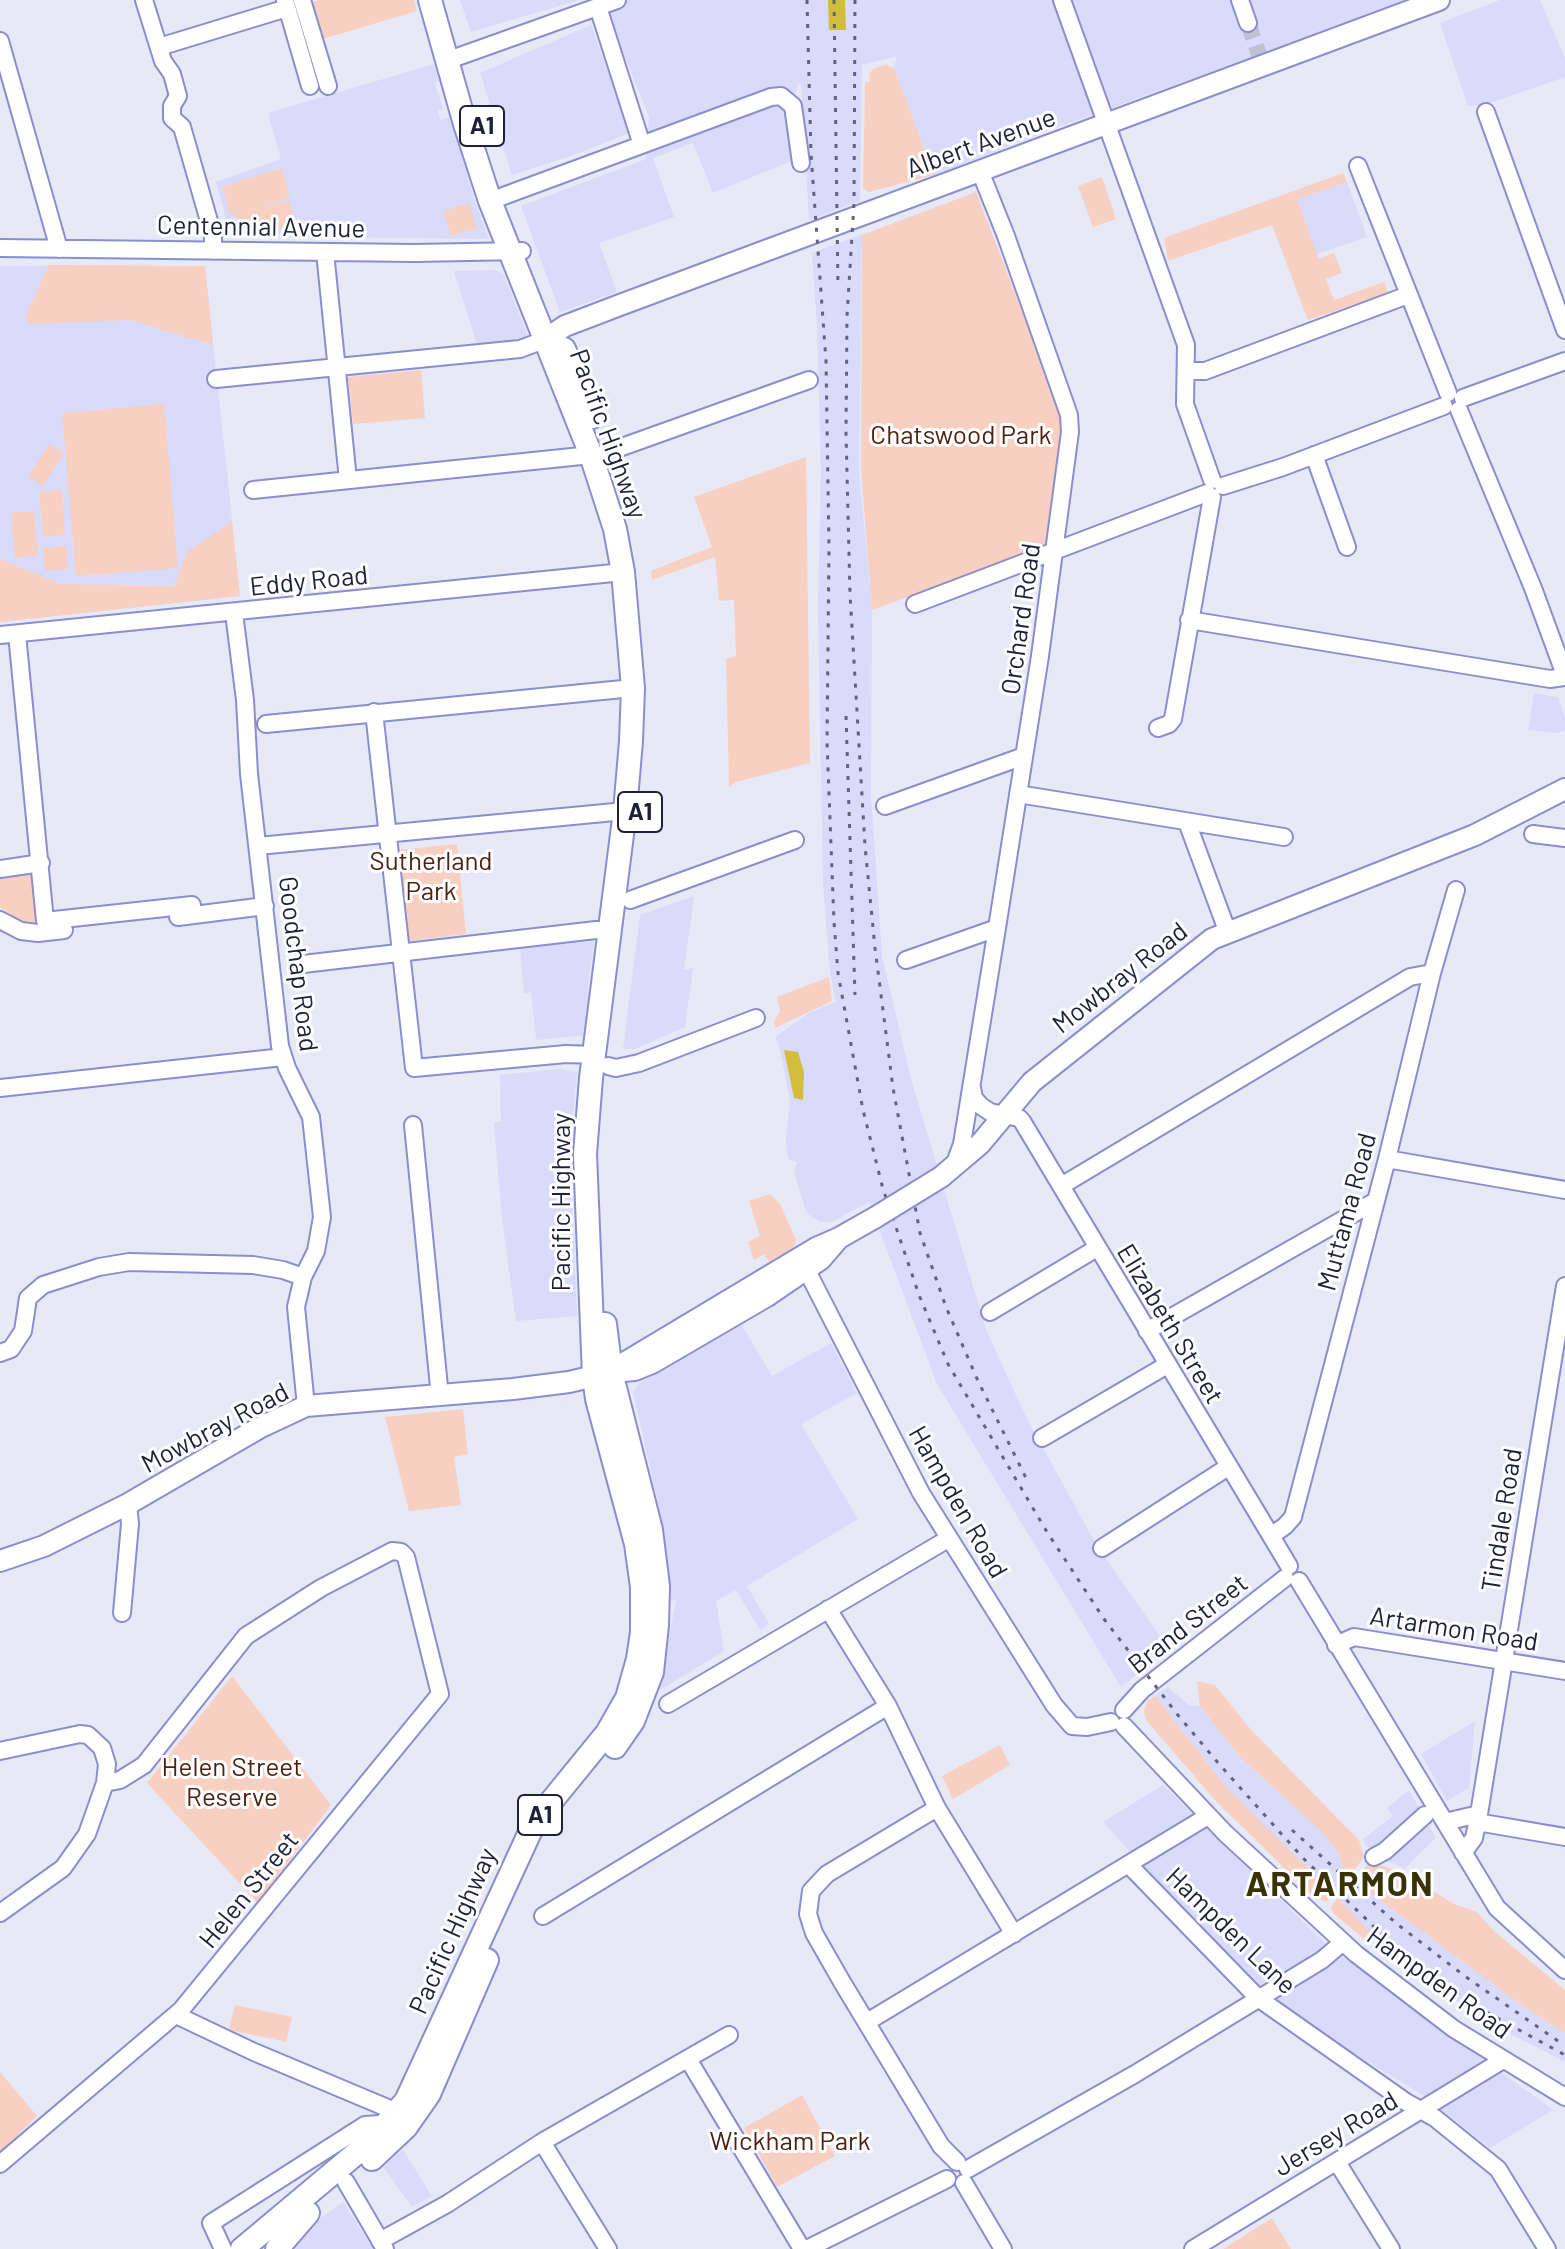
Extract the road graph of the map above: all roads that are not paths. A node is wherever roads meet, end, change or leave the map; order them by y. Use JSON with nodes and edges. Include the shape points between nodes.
{"nodes":[{"id":1,"x":144,"y":0,"type":"edge"},
{"id":2,"x":430,"y":0,"type":"edge"},
{"id":3,"x":444,"y":0,"type":"edge"},
{"id":4,"x":617,"y":0,"type":"edge"},
{"id":5,"x":1062,"y":0,"type":"edge"},
{"id":6,"x":1240,"y":0,"type":"edge"},
{"id":7,"x":298,"y":2,"type":"edge"},
{"id":8,"x":1427,"y":2,"type":"edge"},
{"id":9,"x":598,"y":7,"type":"junction"},
{"id":10,"x":1248,"y":23,"type":"tunnel mouth"},
{"id":11,"x":0,"y":41,"type":"edge"},
{"id":12,"x":159,"y":47,"type":"junction"},
{"id":13,"x":453,"y":58,"type":"junction"},
{"id":14,"x":310,"y":86,"type":"dead end"},
{"id":15,"x":328,"y":86,"type":"dead end"},
{"id":16,"x":1486,"y":112,"type":"dead end"},
{"id":17,"x":1106,"y":124,"type":"junction"},
{"id":18,"x":642,"y":145,"type":"junction"},
{"id":19,"x":801,"y":163,"type":"dead end"},
{"id":20,"x":1358,"y":166,"type":"dead end"},
{"id":21,"x":980,"y":171,"type":"junction"},
{"id":22,"x":496,"y":198,"type":"junction"},
{"id":23,"x":0,"y":248,"type":"edge"},
{"id":24,"x":59,"y":249,"type":"junction"},
{"id":25,"x":213,"y":251,"type":"junction"},
{"id":26,"x":325,"y":252,"type":"junction"},
{"id":27,"x":515,"y":252,"type":"junction"},
{"id":28,"x":1408,"y":295,"type":"junction"},
{"id":29,"x":1565,"y":330,"type":"edge"},
{"id":30,"x":550,"y":336,"type":"junction"},
{"id":31,"x":1565,"y":361,"type":"edge"},
{"id":32,"x":336,"y":367,"type":"junction"},
{"id":33,"x":1187,"y":371,"type":"junction"},
{"id":34,"x":216,"y":379,"type":"dead end"},
{"id":35,"x":809,"y":380,"type":"dead end"},
{"id":36,"x":1453,"y":402,"type":"junction"},
{"id":37,"x":598,"y":454,"type":"junction"},
{"id":38,"x":1314,"y":455,"type":"junction"},
{"id":39,"x":348,"y":480,"type":"junction"},
{"id":40,"x":1213,"y":489,"type":"junction"},
{"id":41,"x":253,"y":490,"type":"dead end"},
{"id":42,"x":1347,"y":547,"type":"dead end"},
{"id":43,"x":1055,"y":550,"type":"junction"},
{"id":44,"x":623,"y":572,"type":"junction"},
{"id":45,"x":915,"y":604,"type":"dead end"},
{"id":46,"x":234,"y":613,"type":"junction"},
{"id":47,"x":1189,"y":620,"type":"junction"},
{"id":48,"x":9,"y":634,"type":"edge"},
{"id":49,"x":1565,"y":676,"type":"edge"},
{"id":50,"x":633,"y":688,"type":"junction"},
{"id":51,"x":374,"y":712,"type":"junction"},
{"id":52,"x":266,"y":724,"type":"dead end"},
{"id":53,"x":1158,"y":728,"type":"dead end"},
{"id":54,"x":1024,"y":756,"type":"junction"},
{"id":55,"x":1565,"y":789,"type":"edge"},
{"id":56,"x":1018,"y":794,"type":"junction"},
{"id":57,"x":885,"y":806,"type":"dead end"},
{"id":58,"x":625,"y":811,"type":"junction"},
{"id":59,"x":1187,"y":822,"type":"junction"},
{"id":60,"x":386,"y":833,"type":"junction"},
{"id":61,"x":1533,"y":834,"type":"dead end"},
{"id":62,"x":1284,"y":837,"type":"dead end"},
{"id":63,"x":1565,"y":838,"type":"edge"},
{"id":64,"x":795,"y":840,"type":"dead end"},
{"id":65,"x":258,"y":846,"type":"junction"},
{"id":66,"x":41,"y":863,"type":"junction"},
{"id":67,"x":0,"y":869,"type":"edge"},
{"id":68,"x":1456,"y":890,"type":"dead end"},
{"id":69,"x":630,"y":900,"type":"junction"},
{"id":70,"x":192,"y":905,"type":"dead end"},
{"id":71,"x":265,"y":906,"type":"junction"},
{"id":72,"x":0,"y":920,"type":"edge"},
{"id":73,"x":997,"y":928,"type":"junction"},
{"id":74,"x":611,"y":932,"type":"junction"},
{"id":75,"x":1228,"y":933,"type":"junction"},
{"id":76,"x":400,"y":953,"type":"junction"},
{"id":77,"x":906,"y":960,"type":"dead end"},
{"id":78,"x":303,"y":964,"type":"dead end"},
{"id":79,"x":1432,"y":973,"type":"junction"},
{"id":80,"x":756,"y":1018,"type":"dead end"},
{"id":81,"x":283,"y":1057,"type":"junction"},
{"id":82,"x":602,"y":1060,"type":"junction"},
{"id":83,"x":972,"y":1086,"type":"junction"},
{"id":84,"x":0,"y":1088,"type":"edge"},
{"id":85,"x":1005,"y":1115,"type":"junction"},
{"id":86,"x":413,"y":1125,"type":"dead end"},
{"id":87,"x":1387,"y":1159,"type":"junction"},
{"id":88,"x":946,"y":1174,"type":"junction"},
{"id":89,"x":1061,"y":1186,"type":"junction"},
{"id":90,"x":1565,"y":1190,"type":"edge"},
{"id":91,"x":1374,"y":1202,"type":"junction"},
{"id":92,"x":1097,"y":1248,"type":"junction"},
{"id":93,"x":803,"y":1264,"type":"junction"},
{"id":94,"x":303,"y":1277,"type":"junction"},
{"id":95,"x":1565,"y":1286,"type":"edge"},
{"id":96,"x":990,"y":1312,"type":"dead end"},
{"id":97,"x":1147,"y":1331,"type":"junction"},
{"id":98,"x":0,"y":1353,"type":"edge"},
{"id":99,"x":1167,"y":1365,"type":"junction"},
{"id":100,"x":602,"y":1374,"type":"junction"},
{"id":101,"x":440,"y":1397,"type":"junction"},
{"id":102,"x":306,"y":1406,"type":"junction"},
{"id":103,"x":1042,"y":1438,"type":"dead end"},
{"id":104,"x":1228,"y":1467,"type":"junction"},
{"id":105,"x":128,"y":1504,"type":"junction"},
{"id":106,"x":1271,"y":1536,"type":"junction"},
{"id":107,"x":948,"y":1539,"type":"junction"},
{"id":108,"x":1102,"y":1548,"type":"dead end"},
{"id":109,"x":0,"y":1561,"type":"edge"},
{"id":110,"x":1291,"y":1575,"type":"junction"},
{"id":111,"x":828,"y":1609,"type":"junction"},
{"id":112,"x":122,"y":1613,"type":"dead end"},
{"id":113,"x":1336,"y":1645,"type":"junction"},
{"id":114,"x":1503,"y":1661,"type":"junction"},
{"id":115,"x":1565,"y":1671,"type":"edge"},
{"id":116,"x":668,"y":1704,"type":"dead end"},
{"id":117,"x":888,"y":1706,"type":"junction"},
{"id":118,"x":1120,"y":1719,"type":"junction"},
{"id":119,"x":0,"y":1751,"type":"edge"},
{"id":120,"x":105,"y":1783,"type":"junction"},
{"id":121,"x":937,"y":1808,"type":"junction"},
{"id":122,"x":1425,"y":1815,"type":"dead end"},
{"id":123,"x":1208,"y":1816,"type":"junction"},
{"id":124,"x":1478,"y":1818,"type":"junction"},
{"id":125,"x":1445,"y":1822,"type":"junction"},
{"id":126,"x":1565,"y":1837,"type":"edge"},
{"id":127,"x":1463,"y":1853,"type":"junction"},
{"id":128,"x":1374,"y":1857,"type":"dead end"},
{"id":129,"x":1129,"y":1865,"type":"junction"},
{"id":130,"x":0,"y":1913,"type":"edge"},
{"id":131,"x":543,"y":1916,"type":"dead end"},
{"id":132,"x":1014,"y":1934,"type":"junction"},
{"id":133,"x":1342,"y":1943,"type":"junction"},
{"id":134,"x":1565,"y":1970,"type":"edge"},
{"id":135,"x":1258,"y":1998,"type":"junction"},
{"id":136,"x":176,"y":2015,"type":"junction"},
{"id":137,"x":867,"y":2022,"type":"junction"},
{"id":138,"x":729,"y":2035,"type":"dead end"},
{"id":139,"x":688,"y":2059,"type":"junction"},
{"id":140,"x":1503,"y":2060,"type":"junction"},
{"id":141,"x":1565,"y":2097,"type":"edge"},
{"id":142,"x":1423,"y":2110,"type":"junction"},
{"id":143,"x":398,"y":2123,"type":"junction"},
{"id":144,"x":542,"y":2142,"type":"junction"},
{"id":145,"x":1337,"y":2162,"type":"junction"},
{"id":146,"x":0,"y":2164,"type":"edge"},
{"id":147,"x":959,"y":2173,"type":"junction"},
{"id":148,"x":346,"y":2182,"type":"junction"},
{"id":149,"x":308,"y":2213,"type":"junction"},
{"id":150,"x":383,"y":2245,"type":"edge"},
{"id":151,"x":246,"y":2246,"type":"edge"},
{"id":152,"x":277,"y":2249,"type":"edge"},
{"id":153,"x":608,"y":2249,"type":"edge"},
{"id":154,"x":805,"y":2249,"type":"edge"},
{"id":155,"x":1003,"y":2249,"type":"edge"},
{"id":156,"x":1193,"y":2249,"type":"edge"},
{"id":157,"x":1391,"y":2249,"type":"edge"},
{"id":158,"x":1547,"y":2249,"type":"edge"}],
"edges":[{"from":1,"to":12,"type":"street"},
{"from":2,"to":13,"type":"highway","name":"Pacific Highway","number":"A1"},
{"from":3,"to":13,"type":"highway","name":"Pacific Highway","number":"A1"},
{"from":4,"to":9,"type":"street"},
{"from":5,"to":17,"type":"street"},
{"from":6,"to":10,"type":"street"},
{"from":7,"to":12,"type":"street"},
{"from":7,"to":14,"type":"street"},
{"from":7,"to":15,"type":"street"},
{"from":8,"to":17,"type":"main road","name":"Albert Avenue"},
{"from":9,"to":13,"type":"street"},
{"from":9,"to":18,"type":"street"},
{"from":11,"to":24,"type":"street"},
{"from":12,"to":25,"type":"street","via":[[178,96],[172,118],[182,127]]},
{"from":13,"to":22,"type":"highway","name":"Pacific Highway","number":"A1"},
{"from":16,"to":29,"type":"street"},
{"from":17,"to":21,"type":"main road","name":"Albert Avenue"},
{"from":17,"to":33,"type":"street","via":[[1186,345]]},
{"from":18,"to":19,"type":"street","via":[[781,96],[793,106]]},
{"from":18,"to":22,"type":"street"},
{"from":20,"to":28,"type":"street"},
{"from":21,"to":30,"type":"main road","name":"Albert Avenue"},
{"from":21,"to":43,"type":"street","name":"Orchard Road","via":[[1069,415]]},
{"from":22,"to":27,"type":"highway","name":"Pacific Highway","number":"A1"},
{"from":23,"to":24,"type":"street","name":"Centennial Avenue"},
{"from":24,"to":25,"type":"street","name":"Centennial Avenue"},
{"from":25,"to":26,"type":"street","name":"Centennial Avenue"},
{"from":26,"to":27,"type":"street","name":"Centennial Avenue"},
{"from":26,"to":32,"type":"street"},
{"from":27,"to":30,"type":"highway","name":"Pacific Highway","number":"A1"},
{"from":28,"to":33,"type":"street","via":[[1205,371]]},
{"from":28,"to":36,"type":"street"},
{"from":30,"to":32,"type":"street","via":[[520,349]]},
{"from":30,"to":37,"type":"highway","name":"Pacific Highway","number":"A1"},
{"from":31,"to":36,"type":"street"},
{"from":32,"to":34,"type":"street"},
{"from":32,"to":39,"type":"street"},
{"from":33,"to":40,"type":"street","via":[[1185,404]]},
{"from":35,"to":37,"type":"street"},
{"from":36,"to":38,"type":"street"},
{"from":36,"to":49,"type":"street"},
{"from":37,"to":39,"type":"street"},
{"from":37,"to":44,"type":"highway","name":"Pacific Highway","number":"A1"},
{"from":37,"to":69,"type":"highway","name":"Pacific Highway","number":"A1","via":[[635,550],[647,678]]},
{"from":38,"to":40,"type":"street"},
{"from":38,"to":42,"type":"street"},
{"from":39,"to":41,"type":"street"},
{"from":40,"to":43,"type":"street"},
{"from":40,"to":47,"type":"street"},
{"from":43,"to":45,"type":"street"},
{"from":43,"to":54,"type":"street","name":"Orchard Road"},
{"from":44,"to":46,"type":"street","name":"Eddy Road"},
{"from":44,"to":50,"type":"highway","name":"Pacific Highway","number":"A1"},
{"from":46,"to":48,"type":"street","name":"Eddy Road"},
{"from":46,"to":65,"type":"street","name":"Goodchap Road"},
{"from":47,"to":49,"type":"street","via":[[1550,679]]},
{"from":47,"to":53,"type":"street","via":[[1173,719]]},
{"from":48,"to":66,"type":"street"},
{"from":50,"to":51,"type":"street"},
{"from":50,"to":58,"type":"highway","name":"Pacific Highway","number":"A1"},
{"from":51,"to":52,"type":"street"},
{"from":51,"to":60,"type":"street"},
{"from":54,"to":56,"type":"street","name":"Orchard Road"},
{"from":54,"to":57,"type":"street"},
{"from":55,"to":75,"type":"main road","name":"Mowbray Road","via":[[1475,835]]},
{"from":56,"to":59,"type":"street"},
{"from":56,"to":73,"type":"street","name":"Orchard Road"},
{"from":58,"to":60,"type":"street"},
{"from":58,"to":74,"type":"highway","name":"Pacific Highway","number":"A1"},
{"from":59,"to":62,"type":"street"},
{"from":59,"to":75,"type":"street"},
{"from":60,"to":65,"type":"street"},
{"from":60,"to":76,"type":"street"},
{"from":61,"to":63,"type":"street"},
{"from":64,"to":69,"type":"street"},
{"from":65,"to":71,"type":"street","name":"Goodchap Road"},
{"from":66,"to":67,"type":"street"},
{"from":66,"to":70,"type":"street","via":[[45,921]]},
{"from":68,"to":79,"type":"street","name":"Muttama Road"},
{"from":69,"to":82,"type":"highway","name":"Pacific Highway","number":"A1"},
{"from":71,"to":72,"type":"street","via":[[38,933]]},
{"from":71,"to":81,"type":"street","name":"Goodchap Road"},
{"from":73,"to":77,"type":"street"},
{"from":73,"to":83,"type":"street","name":"Orchard Road"},
{"from":74,"to":76,"type":"street"},
{"from":74,"to":82,"type":"highway","name":"Pacific Highway","number":"A1"},
{"from":75,"to":85,"type":"main road","name":"Mowbray Road","via":[[1194,951],[1038,1076]]},
{"from":76,"to":78,"type":"street"},
{"from":76,"to":82,"type":"street","via":[[414,1068],[566,1054]]},
{"from":79,"to":87,"type":"street","name":"Muttama Road"},
{"from":79,"to":89,"type":"street","via":[[1410,977]]},
{"from":80,"to":82,"type":"street","via":[[639,1063],[616,1068]]},
{"from":81,"to":84,"type":"street"},
{"from":81,"to":94,"type":"street","name":"Goodchap Road","via":[[311,1117],[322,1221]]},
{"from":82,"to":100,"type":"highway","name":"Pacific Highway","number":"A1","via":[[585,1154]]},
{"from":83,"to":85,"type":"street","via":[[981,1106]]},
{"from":83,"to":88,"type":"street","name":"Orchard Road","via":[[960,1153]]},
{"from":85,"to":88,"type":"main road","name":"Mowbray Road"},
{"from":85,"to":89,"type":"street","name":"Elizabeth Street","via":[[1022,1121]]},
{"from":86,"to":101,"type":"street"},
{"from":87,"to":90,"type":"street"},
{"from":87,"to":91,"type":"street","name":"Muttama Road"},
{"from":88,"to":93,"type":"main road","name":"Mowbray Road","bridge":true,"via":[[839,1238],[821,1259]]},
{"from":89,"to":92,"type":"street","name":"Elizabeth Street"},
{"from":91,"to":97,"type":"street"},
{"from":91,"to":106,"type":"street","name":"Muttama Road","via":[[1293,1517]]},
{"from":92,"to":96,"type":"street"},
{"from":92,"to":97,"type":"street","name":"Elizabeth Street"},
{"from":93,"to":100,"type":"main road","name":"Mowbray Road"},
{"from":93,"to":107,"type":"street","name":"Hampden Road"},
{"from":94,"to":98,"type":"street","via":[[253,1265],[129,1262],[99,1267],[43,1285],[28,1298],[23,1331],[11,1349]]},
{"from":94,"to":102,"type":"street","name":"Goodchap Road","via":[[296,1321]]},
{"from":95,"to":114,"type":"street","name":"Tindale Road"},
{"from":97,"to":99,"type":"street","name":"Elizabeth Street"},
{"from":99,"to":103,"type":"street"},
{"from":99,"to":104,"type":"street","name":"Elizabeth Street"},
{"from":100,"to":101,"type":"main road","name":"Mowbray Road"},
{"from":100,"to":143,"type":"highway","name":"Pacific Highway","number":"A1","via":[[597,1399],[641,1571],[642,1632],[634,1679],[612,1724],[530,1832]]},
{"from":101,"to":102,"type":"main road","name":"Mowbray Road"},
{"from":102,"to":105,"type":"main road","name":"Mowbray Road"},
{"from":104,"to":106,"type":"street","name":"Elizabeth Street"},
{"from":104,"to":108,"type":"street"},
{"from":105,"to":109,"type":"main road","name":"Mowbray Road","via":[[44,1546]]},
{"from":105,"to":112,"type":"street"},
{"from":106,"to":110,"type":"street","name":"Elizabeth Street"},
{"from":107,"to":111,"type":"street"},
{"from":107,"to":118,"type":"street","name":"Hampden Road","via":[[1065,1721],[1079,1728]]},
{"from":110,"to":113,"type":"street","name":"Elizabeth Street"},
{"from":110,"to":118,"type":"street","name":"Brand Street","via":[[1142,1690]]},
{"from":111,"to":116,"type":"street"},
{"from":111,"to":117,"type":"street"},
{"from":113,"to":114,"type":"street","name":"Artarmon Road","via":[[1354,1637]]},
{"from":113,"to":125,"type":"street","name":"Elizabeth Street"},
{"from":114,"to":115,"type":"street","name":"Artarmon Road"},
{"from":114,"to":124,"type":"street","name":"Tindale Road"},
{"from":117,"to":121,"type":"street"},
{"from":117,"to":131,"type":"street"},
{"from":118,"to":123,"type":"street","name":"Hampden Road"},
{"from":119,"to":120,"type":"street","via":[[88,1735],[102,1748]]},
{"from":120,"to":130,"type":"street","via":[[87,1834],[63,1868]]},
{"from":120,"to":136,"type":"street","name":"Helen Street","via":[[144,1765],[246,1636],[392,1551],[406,1557],[440,1694]]},
{"from":121,"to":132,"type":"street"},
{"from":121,"to":137,"type":"street","via":[[827,1874],[811,1891],[814,1933]]},
{"from":122,"to":128,"type":"street"},
{"from":123,"to":129,"type":"street"},
{"from":123,"to":133,"type":"street","name":"Hampden Road"},
{"from":124,"to":125,"type":"street"},
{"from":124,"to":126,"type":"street"},
{"from":124,"to":127,"type":"street","name":"Tindale Road","via":[[1474,1838]]},
{"from":125,"to":127,"type":"street","name":"Elizabeth Street"},
{"from":127,"to":134,"type":"street","name":"Elizabeth Street","via":[[1497,1908]]},
{"from":129,"to":132,"type":"street"},
{"from":129,"to":135,"type":"street","name":"Hampden Lane"},
{"from":132,"to":137,"type":"street"},
{"from":133,"to":135,"type":"street"},
{"from":133,"to":140,"type":"street","name":"Hampden Road","via":[[1427,2010]]},
{"from":135,"to":142,"type":"street","name":"Hampden Lane"},
{"from":135,"to":147,"type":"street"},
{"from":136,"to":143,"type":"street"},
{"from":136,"to":146,"type":"street","name":"Helen Street"},
{"from":137,"to":147,"type":"street"},
{"from":138,"to":139,"type":"street"},
{"from":139,"to":144,"type":"street"},
{"from":139,"to":154,"type":"street"},
{"from":140,"to":141,"type":"street","name":"Hampden Road"},
{"from":140,"to":142,"type":"street","name":"Jersey Road"},
{"from":142,"to":145,"type":"street","name":"Jersey Road"},
{"from":142,"to":158,"type":"street","name":"Hampden Lane","via":[[1498,2169]]},
{"from":143,"to":148,"type":"highway","name":"Pacific Highway","number":"A1"},
{"from":143,"to":151,"type":"highway","name":"Pacific Highway","number":"A1"},
{"from":143,"to":151,"type":"street","via":[[365,2125],[211,2223]]},
{"from":144,"to":150,"type":"street"},
{"from":144,"to":153,"type":"street"},
{"from":145,"to":156,"type":"street","name":"Jersey Road"},
{"from":145,"to":157,"type":"street"},
{"from":147,"to":154,"type":"street"},
{"from":147,"to":155,"type":"street"},
{"from":148,"to":149,"type":"highway","name":"Pacific Highway","number":"A1"},
{"from":148,"to":150,"type":"street"},
{"from":149,"to":151,"type":"highway","name":"Pacific Highway"},
{"from":149,"to":152,"type":"highway"}]}
